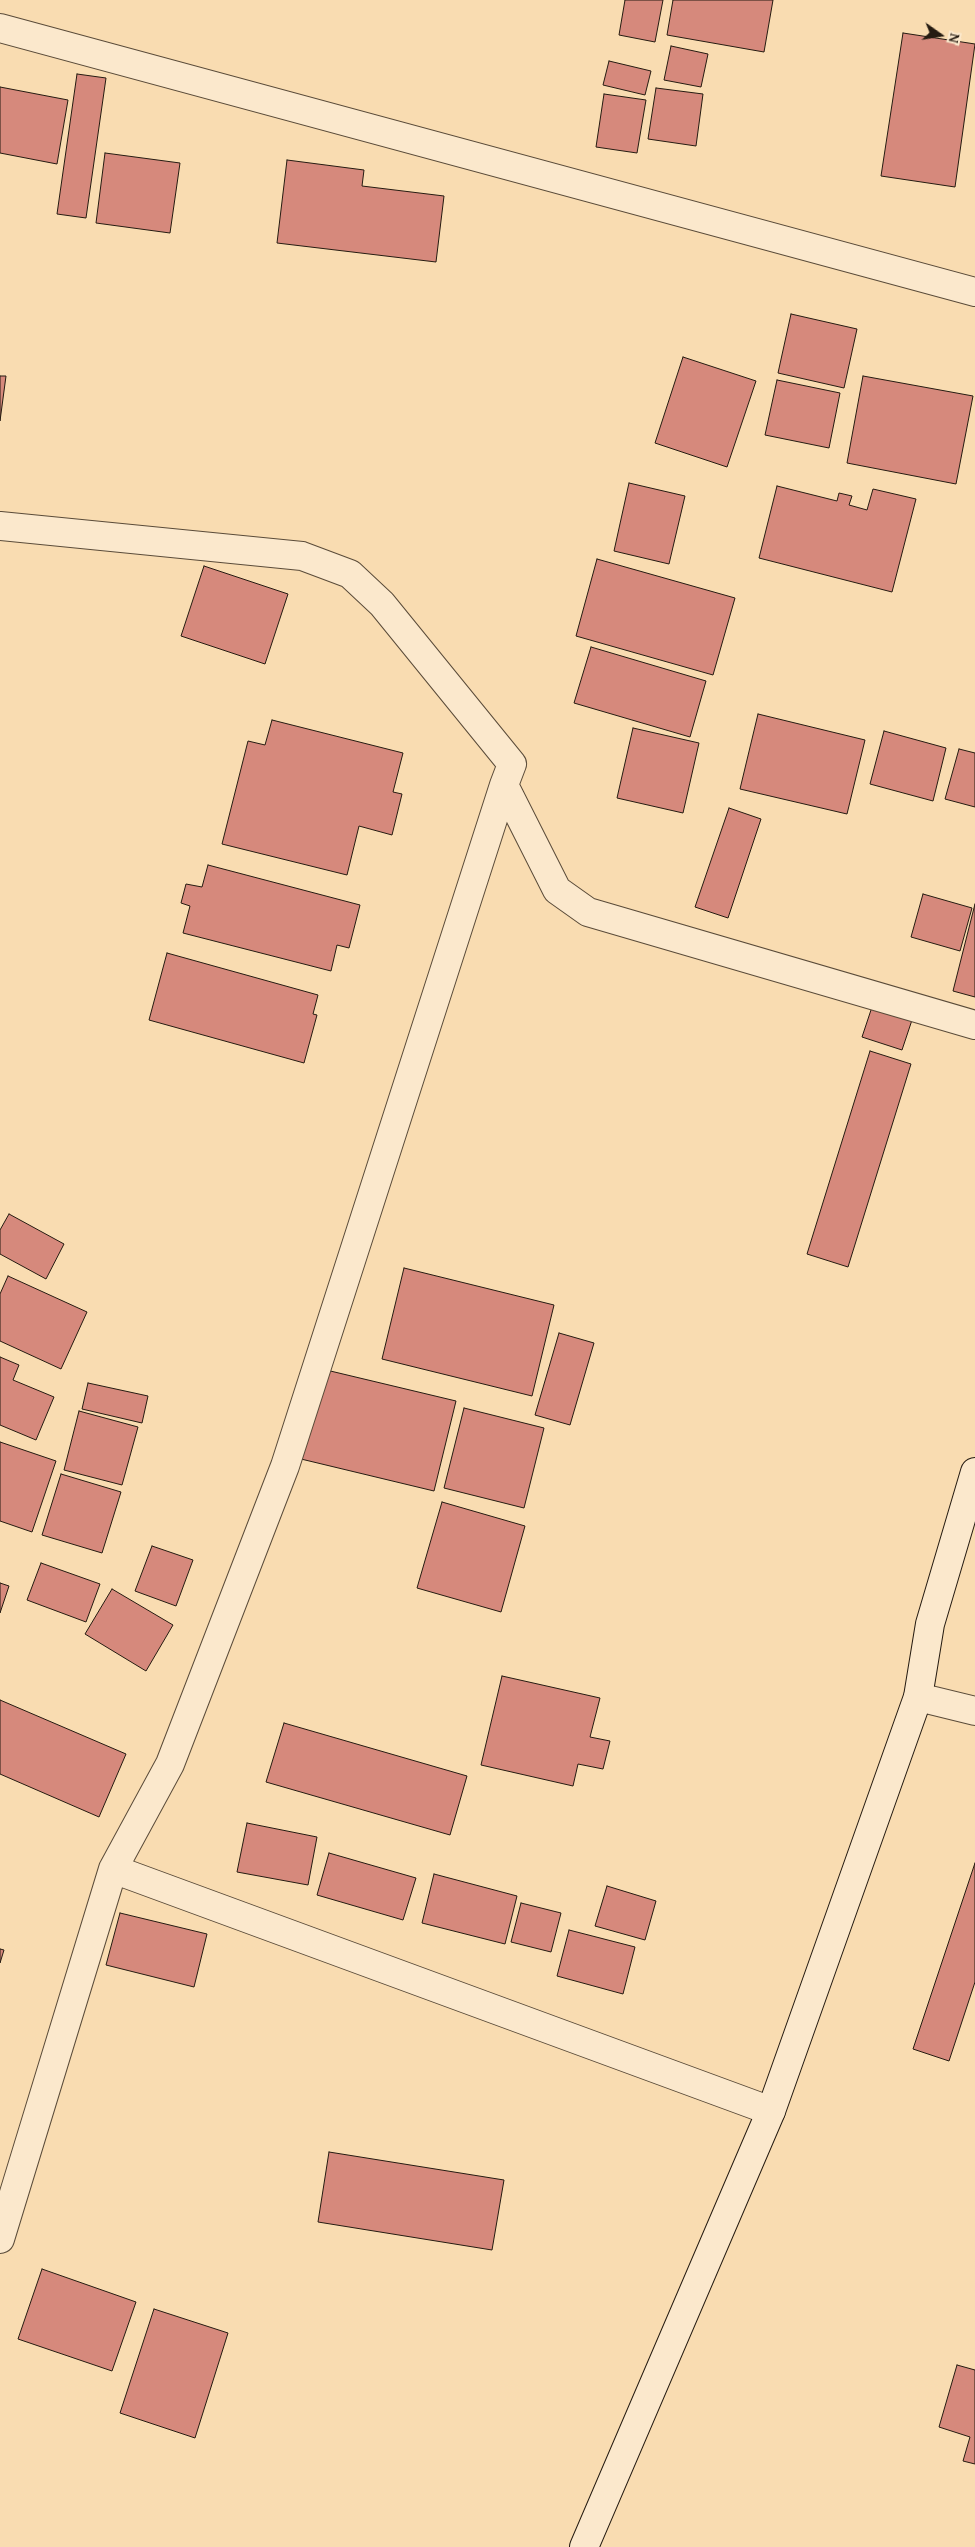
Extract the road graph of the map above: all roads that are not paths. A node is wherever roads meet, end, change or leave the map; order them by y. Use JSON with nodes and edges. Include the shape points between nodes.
{"nodes":[{"id":1,"x":0,"y":28,"type":"edge"},
{"id":2,"x":975,"y":292,"type":"edge"},
{"id":3,"x":0,"y":526,"type":"edge"},
{"id":4,"x":504,"y":785,"type":"junction"},
{"id":5,"x":975,"y":1025,"type":"edge"},
{"id":6,"x":975,"y":1472,"type":"edge"},
{"id":7,"x":918,"y":1698,"type":"junction"},
{"id":8,"x":975,"y":1711,"type":"edge"},
{"id":9,"x":114,"y":1869,"type":"junction"},
{"id":10,"x":772,"y":2111,"type":"junction"},
{"id":11,"x":0,"y":2239,"type":"edge"},
{"id":12,"x":584,"y":2547,"type":"edge"}],
"edges":[{"from":1,"to":2,"type":"street"},
{"from":3,"to":4,"type":"street","via":[[302,556],[350,574],[382,604],[512,764]]},
{"from":4,"to":5,"type":"street","via":[[556,890],[588,912]]},
{"from":4,"to":9,"type":"street","via":[[285,1466],[170,1764]]},
{"from":6,"to":7,"type":"street","via":[[930,1624]]},
{"from":7,"to":8,"type":"street"},
{"from":7,"to":10,"type":"street"},
{"from":9,"to":10,"type":"street"},
{"from":9,"to":11,"type":"street"},
{"from":10,"to":12,"type":"street"}]}
